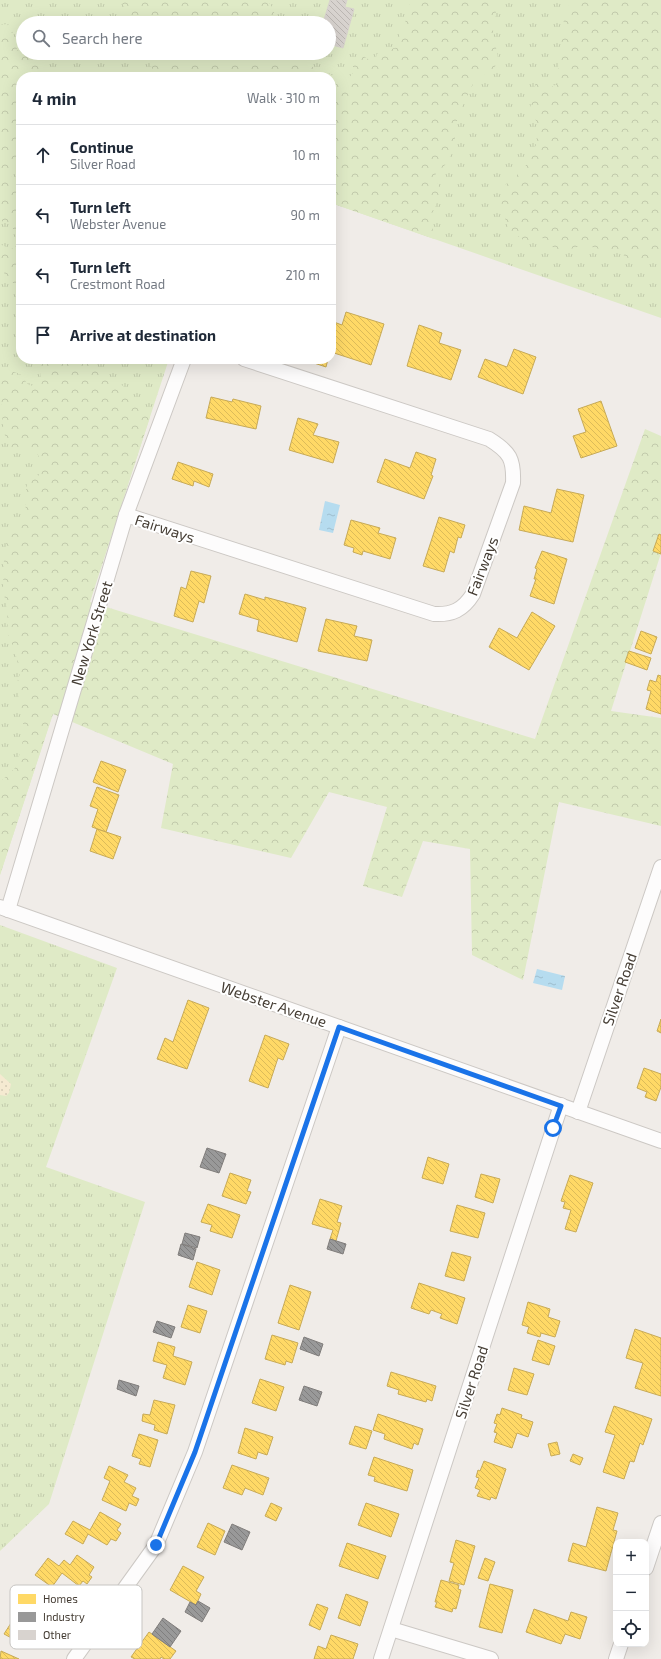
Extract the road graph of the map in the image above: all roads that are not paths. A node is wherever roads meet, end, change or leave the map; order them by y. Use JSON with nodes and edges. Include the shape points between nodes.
{"nodes":[{"id":1,"x":182,"y":364,"type":"edge"},
{"id":2,"x":259,"y":364,"type":"edge"},
{"id":3,"x":126,"y":515,"type":"junction"},
{"id":4,"x":661,"y":867,"type":"edge"},
{"id":5,"x":4,"y":908,"type":"edge"},
{"id":6,"x":339,"y":1027,"type":"junction"},
{"id":7,"x":561,"y":1106,"type":"junction"},
{"id":8,"x":578,"y":1112,"type":"junction"},
{"id":9,"x":661,"y":1141,"type":"edge"},
{"id":10,"x":661,"y":1523,"type":"edge"},
{"id":11,"x":649,"y":1559,"type":"edge"},
{"id":12,"x":127,"y":1585,"type":"edge"},
{"id":13,"x":391,"y":1629,"type":"junction"},
{"id":14,"x":620,"y":1647,"type":"edge"},
{"id":15,"x":81,"y":1649,"type":"edge"},
{"id":16,"x":74,"y":1659,"type":"edge"},
{"id":17,"x":381,"y":1659,"type":"edge"},
{"id":18,"x":491,"y":1659,"type":"edge"},
{"id":19,"x":616,"y":1659,"type":"edge"}],
"edges":[{"from":1,"to":3,"type":"street","name":"New York Street"},
{"from":2,"to":3,"type":"street","name":"Fairways","via":[[489,439],[502,447],[514,468],[513,483],[473,594],[466,604],[457,612],[434,614]]},
{"from":3,"to":5,"type":"street","name":"New York Street"},
{"from":4,"to":8,"type":"street","name":"Silver Road"},
{"from":5,"to":6,"type":"street","name":"Webster Avenue"},
{"from":6,"to":7,"type":"street","name":"Webster Avenue"},
{"from":6,"to":12,"type":"street","via":[[195,1452],[156,1545]]},
{"from":7,"to":8,"type":"street","name":"Webster Avenue"},
{"from":7,"to":13,"type":"street","name":"Silver Road"},
{"from":8,"to":9,"type":"street","name":"Webster Avenue"},
{"from":10,"to":11,"type":"street"},
{"from":13,"to":17,"type":"street","name":"Silver Road"},
{"from":13,"to":18,"type":"street"},
{"from":14,"to":19,"type":"street"},
{"from":15,"to":16,"type":"street"}]}
